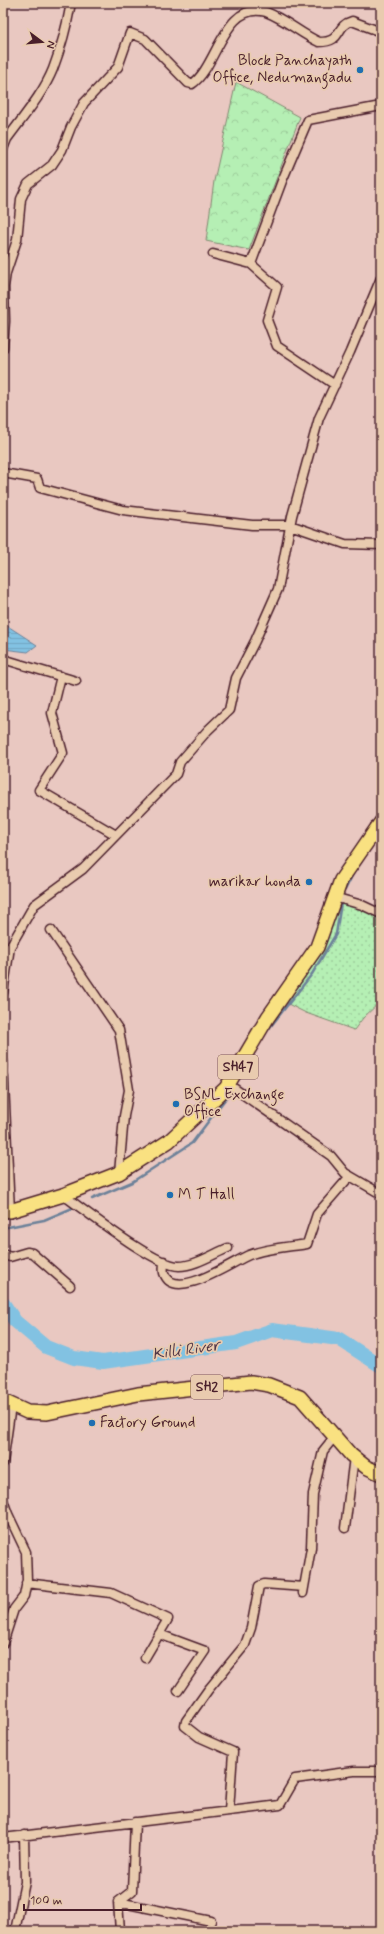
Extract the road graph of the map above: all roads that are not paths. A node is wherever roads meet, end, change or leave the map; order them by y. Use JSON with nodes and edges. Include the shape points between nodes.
{"nodes":[{"id":1,"x":72,"y":3,"type":"edge"},
{"id":2,"x":381,"y":32,"type":"edge"},
{"id":3,"x":381,"y":106,"type":"edge"},
{"id":4,"x":3,"y":149,"type":"edge"},
{"id":5,"x":213,"y":254,"type":"dead end"},
{"id":6,"x":251,"y":264,"type":"junction"},
{"id":7,"x":381,"y":278,"type":"edge"},
{"id":8,"x":3,"y":348,"type":"edge"},
{"id":9,"x":335,"y":385,"type":"junction"},
{"id":10,"x":3,"y":472,"type":"edge"},
{"id":11,"x":290,"y":525,"type":"junction"},
{"id":12,"x":381,"y":545,"type":"edge"},
{"id":13,"x":3,"y":659,"type":"edge"},
{"id":14,"x":61,"y":676,"type":"junction"},
{"id":15,"x":76,"y":681,"type":"dead end"},
{"id":16,"x":381,"y":822,"type":"edge"},
{"id":17,"x":116,"y":835,"type":"junction"},
{"id":18,"x":334,"y":898,"type":"junction"},
{"id":19,"x":381,"y":914,"type":"edge"},
{"id":20,"x":51,"y":930,"type":"dead end"},
{"id":21,"x":5,"y":965,"type":"edge"},
{"id":22,"x":3,"y":993,"type":"edge"},
{"id":23,"x":3,"y":1061,"type":"edge"},
{"id":24,"x":228,"y":1084,"type":"junction"},
{"id":25,"x":119,"y":1173,"type":"junction"},
{"id":26,"x":350,"y":1176,"type":"junction"},
{"id":27,"x":381,"y":1194,"type":"edge"},
{"id":28,"x":63,"y":1195,"type":"junction"},
{"id":29,"x":6,"y":1210,"type":"edge"},
{"id":30,"x":228,"y":1248,"type":"dead end"},
{"id":31,"x":3,"y":1254,"type":"edge"},
{"id":32,"x":164,"y":1261,"type":"junction"},
{"id":33,"x":70,"y":1286,"type":"dead end"},
{"id":34,"x":7,"y":1403,"type":"edge"},
{"id":35,"x":335,"y":1436,"type":"junction"},
{"id":36,"x":354,"y":1457,"type":"junction"},
{"id":37,"x":3,"y":1463,"type":"edge"},
{"id":38,"x":381,"y":1474,"type":"edge"},
{"id":39,"x":3,"y":1500,"type":"edge"},
{"id":40,"x":345,"y":1528,"type":"dead end"},
{"id":41,"x":26,"y":1583,"type":"junction"},
{"id":42,"x":159,"y":1634,"type":"junction"},
{"id":43,"x":3,"y":1643,"type":"edge"},
{"id":44,"x":145,"y":1658,"type":"dead end"},
{"id":45,"x":178,"y":1691,"type":"dead end"},
{"id":46,"x":381,"y":1771,"type":"edge"},
{"id":47,"x":229,"y":1811,"type":"junction"},
{"id":48,"x":135,"y":1822,"type":"junction"},
{"id":49,"x":24,"y":1835,"type":"junction"},
{"id":50,"x":3,"y":1838,"type":"edge"},
{"id":51,"x":118,"y":1902,"type":"junction"},
{"id":52,"x":211,"y":1921,"type":"dead end"},
{"id":53,"x":15,"y":1931,"type":"edge"},
{"id":54,"x":120,"y":1931,"type":"edge"}],
"edges":[{"from":1,"to":4,"type":"street","via":[[53,70]]},
{"from":2,"to":8,"type":"street","via":[[352,21],[343,26],[335,39],[319,42],[265,11],[247,11],[236,17],[226,28],[199,80],[192,84],[188,83],[145,39],[130,33],[118,67],[84,103],[62,150],[52,165],[28,184],[21,199],[17,240],[4,287],[6,321]]},
{"from":3,"to":6,"type":"street","via":[[308,120]]},
{"from":5,"to":6,"type":"street"},
{"from":6,"to":9,"type":"street","via":[[277,287],[267,320],[277,346]]},
{"from":7,"to":9,"type":"street"},
{"from":9,"to":11,"type":"street","via":[[319,418]]},
{"from":10,"to":11,"type":"street","via":[[37,479],[40,488],[123,510],[252,525]]},
{"from":11,"to":12,"type":"street","via":[[345,544]]},
{"from":11,"to":17,"type":"street","via":[[278,589],[236,678],[229,710],[180,762],[176,774]]},
{"from":13,"to":14,"type":"street"},
{"from":14,"to":15,"type":"street"},
{"from":14,"to":17,"type":"street","via":[[52,713],[63,753],[39,790]]},
{"from":16,"to":18,"type":"main road","number":"SH47","via":[[341,880]]},
{"from":17,"to":21,"type":"street","via":[[83,869],[34,905],[10,947]]},
{"from":18,"to":19,"type":"street","via":[[362,905]]},
{"from":18,"to":24,"type":"main road","number":"SH47","via":[[317,947],[268,1017]]},
{"from":20,"to":25,"type":"street","via":[[119,1030],[129,1090]]},
{"from":21,"to":22,"type":"street"},
{"from":23,"to":29,"type":"street"},
{"from":24,"to":25,"type":"main road","number":"SH47","via":[[211,1104],[169,1141]]},
{"from":24,"to":26,"type":"street","via":[[331,1156]]},
{"from":25,"to":28,"type":"main road","number":"SH47"},
{"from":26,"to":27,"type":"street"},
{"from":26,"to":32,"type":"street","via":[[317,1214],[307,1244],[250,1255],[186,1285],[169,1281],[164,1273]]},
{"from":28,"to":29,"type":"main road","number":"SH47"},
{"from":28,"to":32,"type":"street","via":[[140,1250]]},
{"from":30,"to":32,"type":"street","via":[[190,1264],[178,1266]]},
{"from":31,"to":33,"type":"street","via":[[10,1257],[32,1253]]},
{"from":34,"to":35,"type":"main road","number":"SH2","via":[[27,1412],[47,1413],[138,1394],[251,1382],[269,1385],[300,1397]]},
{"from":34,"to":37,"type":"street"},
{"from":35,"to":36,"type":"main road","number":"SH2"},
{"from":35,"to":47,"type":"street","via":[[323,1451],[313,1494],[310,1548],[304,1590],[264,1584],[259,1586],[245,1645],[186,1721],[186,1726],[199,1737],[234,1752]]},
{"from":36,"to":38,"type":"main road","number":"SH2","via":[[366,1467]]},
{"from":36,"to":40,"type":"street"},
{"from":39,"to":41,"type":"street","via":[[26,1552]]},
{"from":41,"to":42,"type":"street","via":[[120,1596],[168,1619]]},
{"from":41,"to":43,"type":"street","via":[[24,1596],[14,1609]]},
{"from":42,"to":44,"type":"street"},
{"from":42,"to":45,"type":"street","via":[[204,1651]]},
{"from":46,"to":47,"type":"street","via":[[354,1771],[295,1780],[280,1805]]},
{"from":47,"to":48,"type":"street"},
{"from":48,"to":49,"type":"street"},
{"from":48,"to":51,"type":"street","via":[[132,1891]]},
{"from":49,"to":50,"type":"street"},
{"from":49,"to":53,"type":"street","via":[[25,1882]]},
{"from":51,"to":52,"type":"street"},
{"from":51,"to":54,"type":"street"}]}
